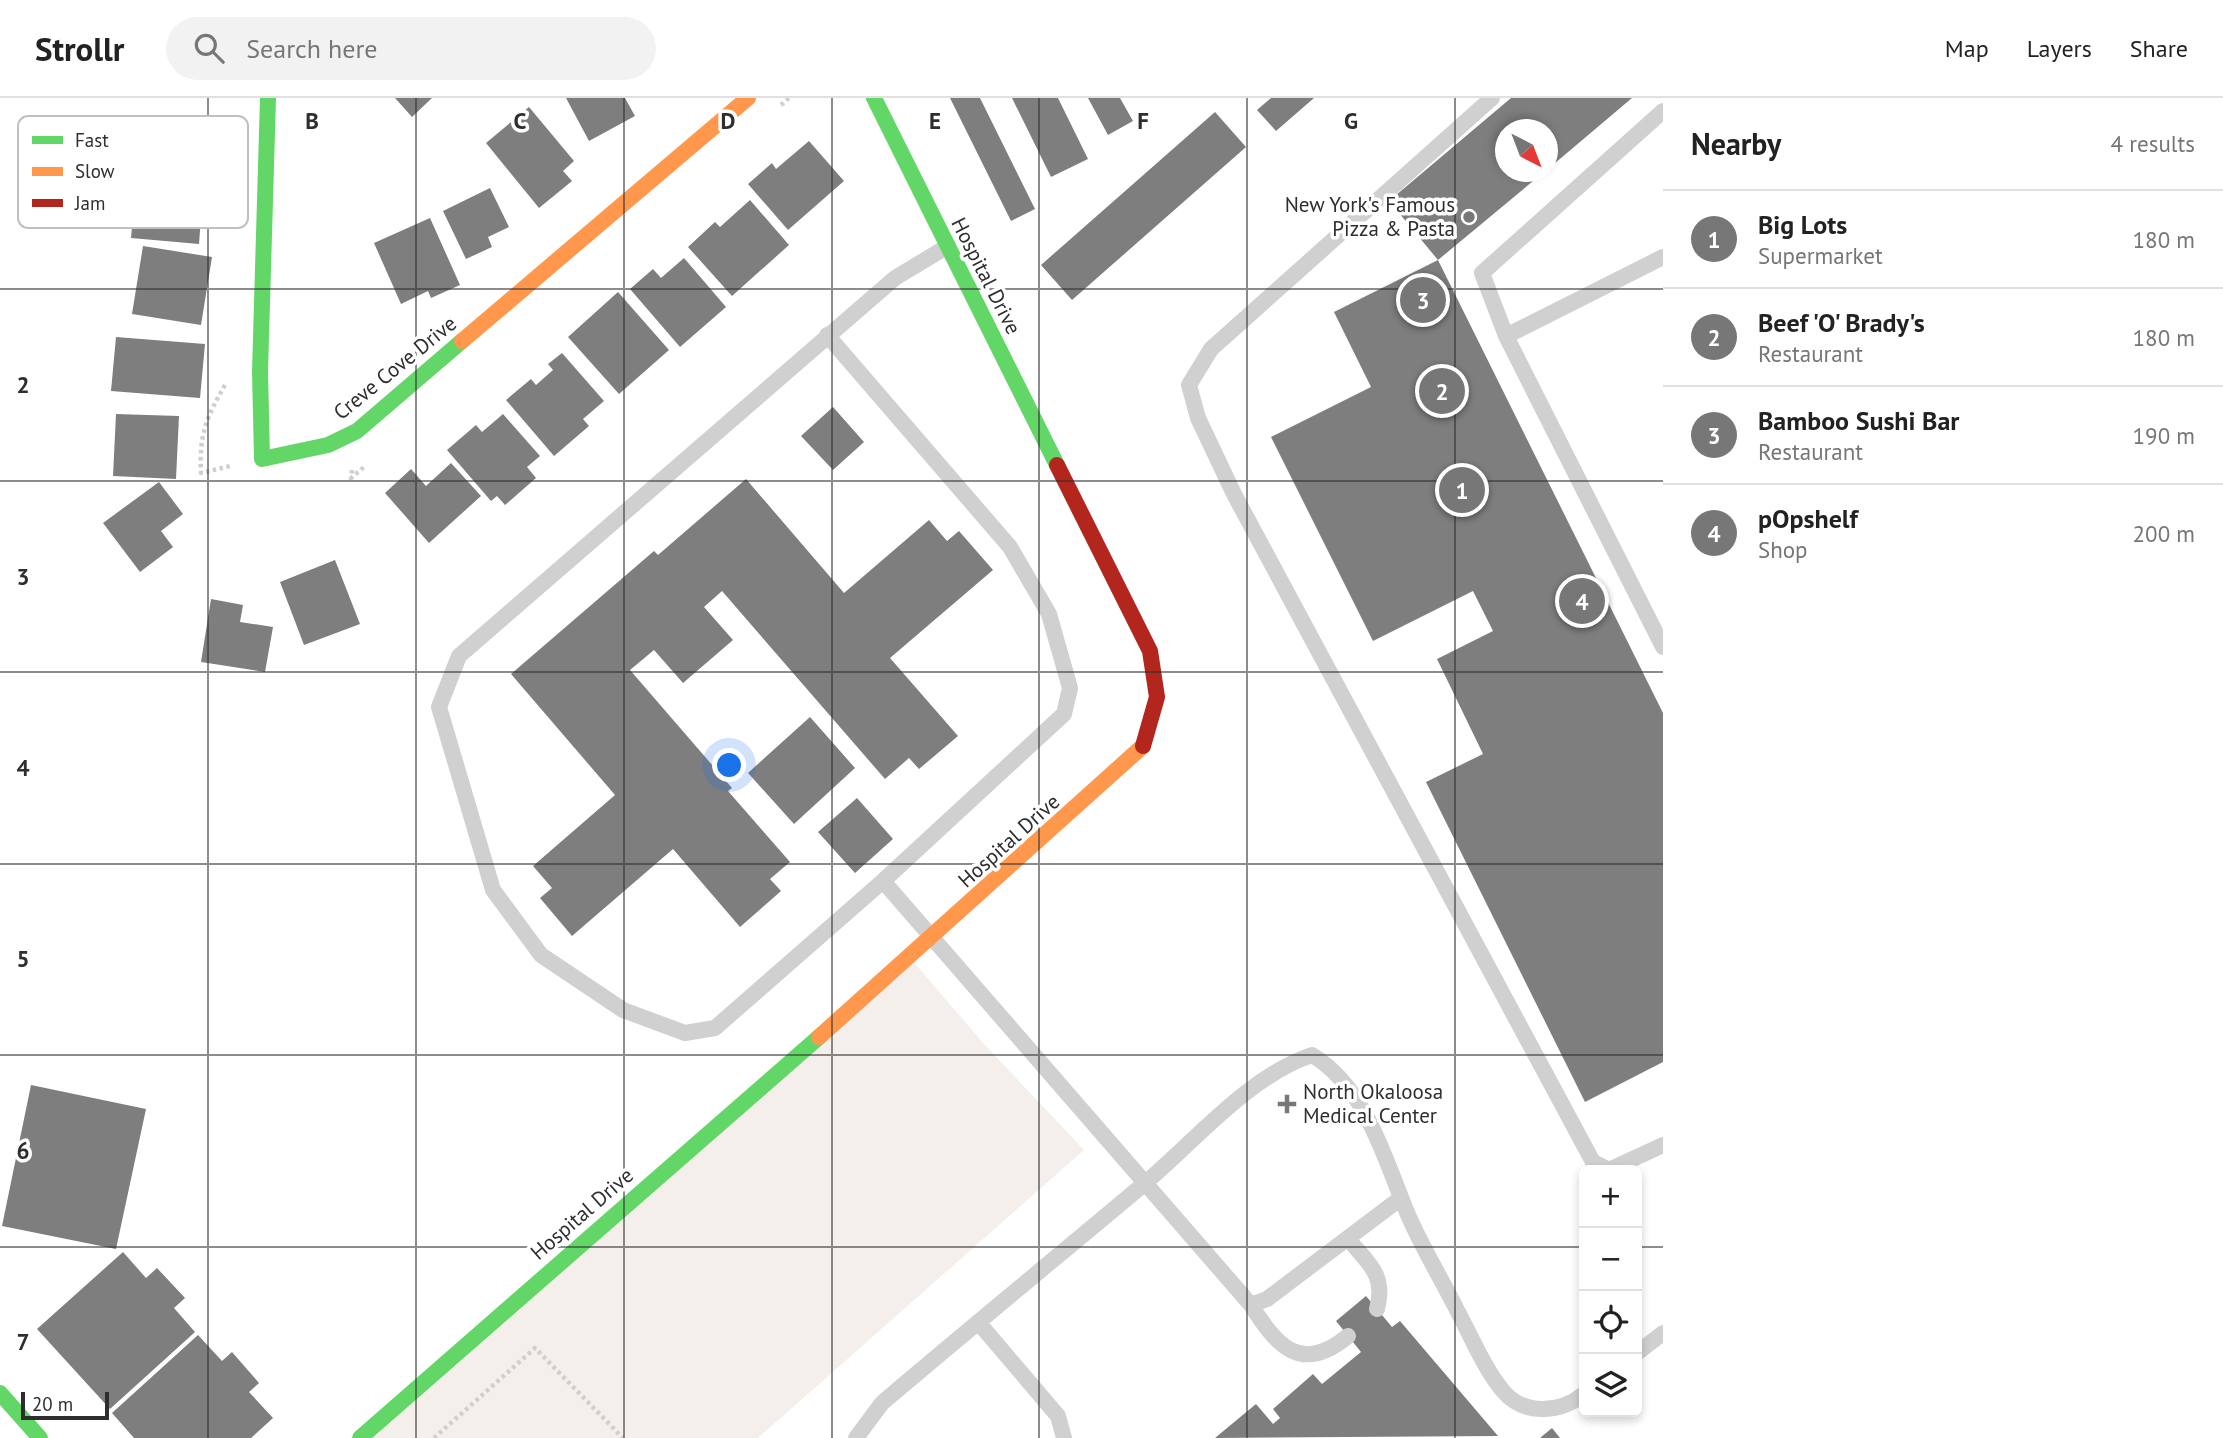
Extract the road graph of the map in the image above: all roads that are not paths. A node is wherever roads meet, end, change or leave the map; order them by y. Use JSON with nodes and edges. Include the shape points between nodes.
{"nodes":[{"id":1,"x":268,"y":98,"type":"edge"},
{"id":2,"x":748,"y":98,"type":"edge"},
{"id":3,"x":874,"y":98,"type":"edge"},
{"id":4,"x":1492,"y":98,"type":"edge"},
{"id":5,"x":1663,"y":111,"type":"edge"},
{"id":6,"x":948,"y":246,"type":"junction"},
{"id":7,"x":1663,"y":257,"type":"edge"},
{"id":8,"x":827,"y":335,"type":"junction"},
{"id":9,"x":1506,"y":336,"type":"junction"},
{"id":10,"x":1663,"y":647,"type":"edge"},
{"id":11,"x":883,"y":881,"type":"junction"},
{"id":12,"x":933,"y":938,"type":"junction"},
{"id":13,"x":1663,"y":1145,"type":"edge"},
{"id":14,"x":1146,"y":1182,"type":"junction"},
{"id":15,"x":1401,"y":1198,"type":"junction"},
{"id":16,"x":1349,"y":1240,"type":"junction"},
{"id":17,"x":1251,"y":1305,"type":"junction"},
{"id":18,"x":1377,"y":1309,"type":"dead end"},
{"id":19,"x":978,"y":1322,"type":"junction"},
{"id":20,"x":1663,"y":1333,"type":"edge"},
{"id":21,"x":1348,"y":1336,"type":"dead end"},
{"id":22,"x":1642,"y":1349,"type":"edge"},
{"id":23,"x":0,"y":1392,"type":"edge"},
{"id":24,"x":1579,"y":1398,"type":"edge"},
{"id":25,"x":40,"y":1438,"type":"edge"},
{"id":26,"x":360,"y":1438,"type":"edge"},
{"id":27,"x":856,"y":1438,"type":"edge"},
{"id":28,"x":1064,"y":1438,"type":"edge"}],
"edges":[{"from":1,"to":2,"type":"street","name":"Creve Cove Drive","via":[[262,459],[328,445],[357,431]]},
{"from":3,"to":6,"type":"street","name":"Hospital Drive"},
{"from":4,"to":13,"type":"lane","via":[[1211,349],[1189,385],[1198,418],[1234,494],[1593,1162],[1609,1170]]},
{"from":5,"to":9,"type":"lane","via":[[1482,273]]},
{"from":6,"to":8,"type":"lane","via":[[895,278]]},
{"from":6,"to":12,"type":"street","name":"Hospital Drive","via":[[1150,651],[1159,704],[1146,743],[1132,759]]},
{"from":7,"to":9,"type":"lane"},
{"from":8,"to":11,"type":"lane","via":[[1010,547],[1049,614],[1070,688],[1064,714]]},
{"from":8,"to":11,"type":"lane","via":[[459,656],[439,707],[493,890],[541,955],[623,1010],[685,1033],[715,1028]]},
{"from":9,"to":10,"type":"lane"},
{"from":11,"to":12,"type":"lane"},
{"from":12,"to":14,"type":"lane"},
{"from":12,"to":26,"type":"street","name":"Hospital Drive"},
{"from":14,"to":15,"type":"lane","via":[[1258,1084],[1287,1063],[1312,1055],[1330,1065],[1369,1121]]},
{"from":14,"to":17,"type":"lane"},
{"from":14,"to":19,"type":"lane"},
{"from":15,"to":16,"type":"lane"},
{"from":15,"to":24,"type":"lane","via":[[1504,1392],[1525,1406],[1546,1411]]},
{"from":16,"to":17,"type":"lane","via":[[1268,1299]]},
{"from":16,"to":18,"type":"lane","via":[[1377,1273],[1382,1291]]},
{"from":17,"to":21,"type":"lane","via":[[1272,1338],[1287,1350],[1330,1351]]},
{"from":19,"to":27,"type":"lane","via":[[882,1403]]},
{"from":19,"to":28,"type":"lane","via":[[1058,1416]]},
{"from":20,"to":22,"type":"lane"},
{"from":23,"to":25,"type":"street"}]}
